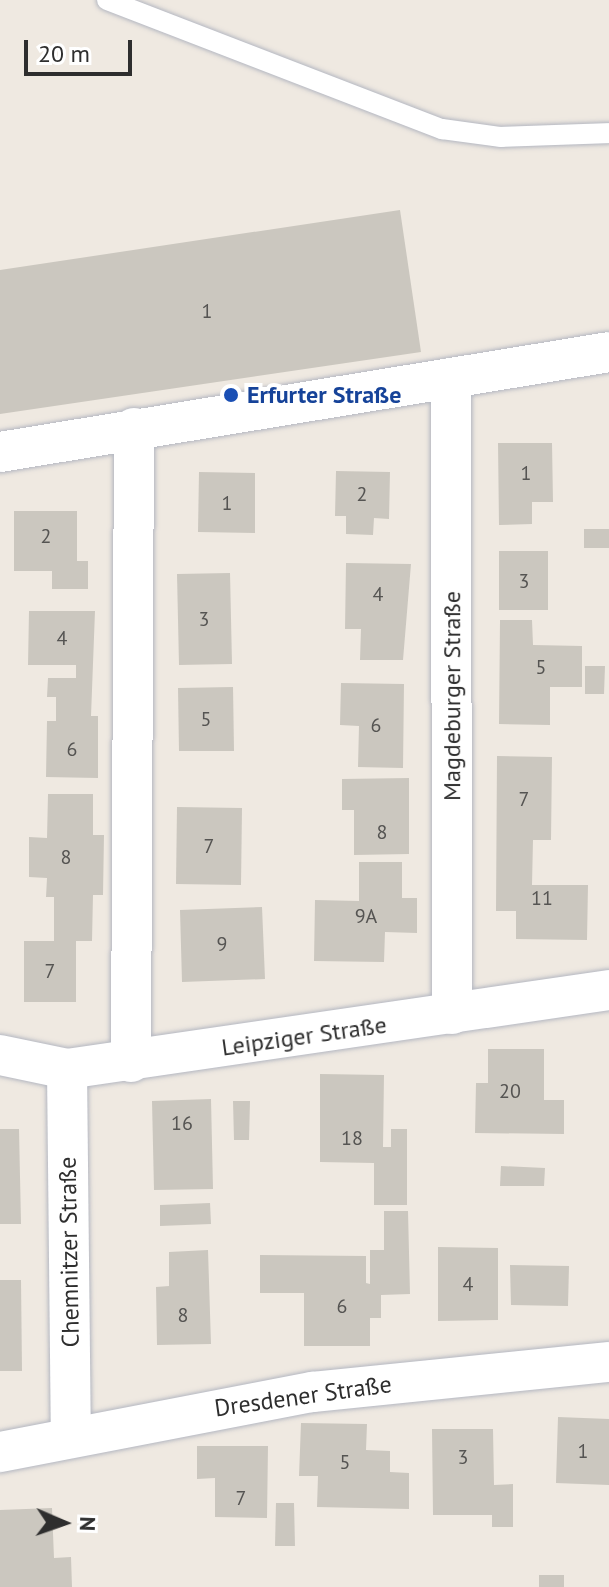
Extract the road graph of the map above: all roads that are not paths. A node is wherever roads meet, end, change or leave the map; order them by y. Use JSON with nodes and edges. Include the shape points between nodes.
{"nodes":[{"id":1,"x":107,"y":0,"type":"edge"},
{"id":2,"x":609,"y":133,"type":"edge"},
{"id":3,"x":609,"y":352,"type":"edge"},
{"id":4,"x":451,"y":378,"type":"junction"},
{"id":5,"x":134,"y":428,"type":"junction"},
{"id":6,"x":0,"y":452,"type":"edge"},
{"id":7,"x":609,"y":990,"type":"edge"},
{"id":8,"x":452,"y":1014,"type":"junction"},
{"id":9,"x":0,"y":1055,"type":"edge"},
{"id":10,"x":131,"y":1062,"type":"junction"},
{"id":11,"x":67,"y":1069,"type":"junction"},
{"id":12,"x":609,"y":1362,"type":"edge"},
{"id":13,"x":71,"y":1435,"type":"junction"},
{"id":14,"x":0,"y":1452,"type":"edge"}],
"edges":[{"from":1,"to":2,"type":"lane","via":[[442,129],[501,137]]},
{"from":3,"to":4,"type":"street"},
{"from":4,"to":5,"type":"street"},
{"from":4,"to":8,"type":"street","name":"Magdeburger Straße"},
{"from":5,"to":6,"type":"street"},
{"from":5,"to":10,"type":"street"},
{"from":7,"to":8,"type":"street","name":"Leipziger Straße"},
{"from":8,"to":10,"type":"street","name":"Leipziger Straße"},
{"from":9,"to":11,"type":"street","name":"Leipziger Straße"},
{"from":10,"to":11,"type":"street","name":"Leipziger Straße"},
{"from":11,"to":13,"type":"street","name":"Chemnitzer Straße"},
{"from":12,"to":13,"type":"street","name":"Dresdener Straße","via":[[313,1392]]},
{"from":13,"to":14,"type":"street","name":"Dresdener Straße"}]}
